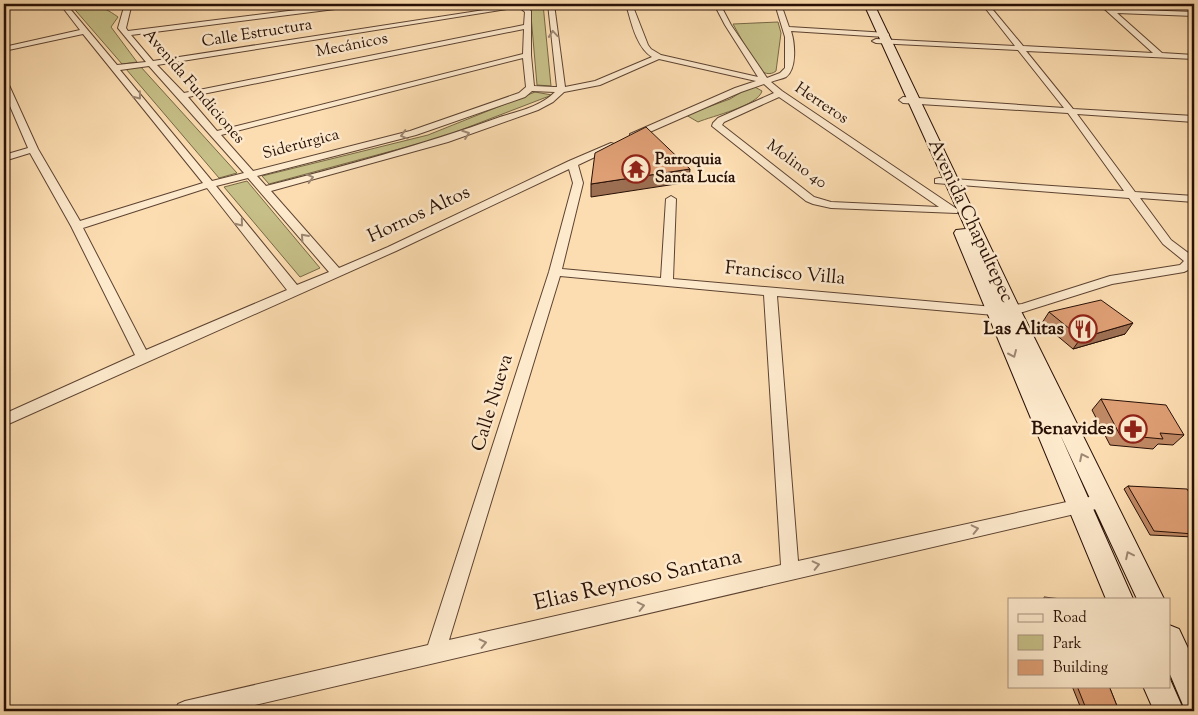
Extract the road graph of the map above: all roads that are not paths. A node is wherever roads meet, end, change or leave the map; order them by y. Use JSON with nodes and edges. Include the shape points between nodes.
{"nodes":[{"id":1,"x":63,"y":4,"type":"edge"},
{"id":2,"x":98,"y":4,"type":"edge"},
{"id":3,"x":133,"y":4,"type":"edge"},
{"id":4,"x":359,"y":4,"type":"edge"},
{"id":5,"x":520,"y":4,"type":"edge"},
{"id":6,"x":550,"y":4,"type":"edge"},
{"id":7,"x":629,"y":4,"type":"edge"},
{"id":8,"x":717,"y":4,"type":"edge"},
{"id":9,"x":778,"y":4,"type":"edge"},
{"id":10,"x":862,"y":4,"type":"edge"},
{"id":11,"x":869,"y":4,"type":"edge"},
{"id":12,"x":985,"y":4,"type":"edge"},
{"id":13,"x":1102,"y":4,"type":"edge"},
{"id":14,"x":1110,"y":11,"type":"junction"},
{"id":15,"x":1194,"y":14,"type":"edge"},
{"id":16,"x":528,"y":26,"type":"junction"},
{"id":17,"x":787,"y":30,"type":"junction"},
{"id":18,"x":85,"y":31,"type":"junction"},
{"id":19,"x":126,"y":34,"type":"junction"},
{"id":20,"x":880,"y":38,"type":"junction"},
{"id":21,"x":1019,"y":48,"type":"junction"},
{"id":22,"x":4,"y":49,"type":"edge"},
{"id":23,"x":1160,"y":55,"type":"junction"},
{"id":24,"x":527,"y":56,"type":"junction"},
{"id":25,"x":1194,"y":56,"type":"edge"},
{"id":26,"x":658,"y":57,"type":"junction"},
{"id":27,"x":150,"y":63,"type":"junction"},
{"id":28,"x":115,"y":68,"type":"junction"},
{"id":29,"x":765,"y":81,"type":"junction"},
{"id":30,"x":4,"y":83,"type":"edge"},
{"id":31,"x":530,"y":88,"type":"junction"},
{"id":32,"x":561,"y":90,"type":"junction"},
{"id":33,"x":779,"y":93,"type":"junction"},
{"id":34,"x":182,"y":96,"type":"junction"},
{"id":35,"x":909,"y":101,"type":"junction"},
{"id":36,"x":1070,"y":110,"type":"junction"},
{"id":37,"x":1194,"y":119,"type":"edge"},
{"id":38,"x":214,"y":134,"type":"junction"},
{"id":39,"x":33,"y":149,"type":"junction"},
{"id":40,"x":4,"y":158,"type":"edge"},
{"id":41,"x":572,"y":164,"type":"junction"},
{"id":42,"x":250,"y":176,"type":"junction"},
{"id":43,"x":945,"y":181,"type":"junction"},
{"id":44,"x":209,"y":185,"type":"junction"},
{"id":45,"x":263,"y":190,"type":"junction"},
{"id":46,"x":1132,"y":194,"type":"junction"},
{"id":47,"x":671,"y":199,"type":"dead end"},
{"id":48,"x":1194,"y":199,"type":"edge"},
{"id":49,"x":959,"y":212,"type":"junction"},
{"id":50,"x":77,"y":226,"type":"junction"},
{"id":51,"x":1193,"y":261,"type":"edge"},
{"id":52,"x":555,"y":272,"type":"junction"},
{"id":53,"x":337,"y":274,"type":"junction"},
{"id":54,"x":667,"y":282,"type":"junction"},
{"id":55,"x":296,"y":292,"type":"junction"},
{"id":56,"x":770,"y":292,"type":"junction"},
{"id":57,"x":1003,"y":311,"type":"junction"},
{"id":58,"x":143,"y":356,"type":"junction"},
{"id":59,"x":4,"y":420,"type":"edge"},
{"id":60,"x":1091,"y":503,"type":"junction"},
{"id":61,"x":790,"y":571,"type":"junction"},
{"id":62,"x":1122,"y":596,"type":"edge"},
{"id":63,"x":1150,"y":598,"type":"edge"},
{"id":64,"x":1170,"y":641,"type":"edge"},
{"id":65,"x":1170,"y":653,"type":"edge"},
{"id":66,"x":435,"y":654,"type":"junction"},
{"id":67,"x":1159,"y":688,"type":"edge"},
{"id":68,"x":1193,"y":690,"type":"edge"},
{"id":69,"x":231,"y":706,"type":"edge"},
{"id":70,"x":185,"y":711,"type":"edge"},
{"id":71,"x":1169,"y":711,"type":"edge"}],
"edges":[{"from":1,"to":18,"type":"street"},
{"from":2,"to":3,"type":"street","name":"Avenida Fundiciones"},
{"from":3,"to":19,"type":"street","name":"Avenida Fundiciones","via":[[122,28]]},
{"from":4,"to":19,"type":"street"},
{"from":5,"to":16,"type":"street","via":[[528,12]]},
{"from":5,"to":27,"type":"street","name":"Calle Estructura","via":[[191,59]]},
{"from":32,"to":6,"type":"street","one_way":true},
{"from":7,"to":26,"type":"street","via":[[644,45]]},
{"from":8,"to":29,"type":"street"},
{"from":9,"to":17,"type":"street"},
{"from":10,"to":20,"type":"main road"},
{"from":11,"to":20,"type":"main road"},
{"from":12,"to":21,"type":"street"},
{"from":13,"to":14,"type":"street"},
{"from":14,"to":15,"type":"street"},
{"from":14,"to":23,"type":"street"},
{"from":16,"to":24,"type":"street"},
{"from":16,"to":34,"type":"street","name":"Mecánicos"},
{"from":17,"to":20,"type":"street"},
{"from":17,"to":29,"type":"street","name":"Hornos Altos","via":[[789,68],[783,75]]},
{"from":18,"to":22,"type":"street"},
{"from":18,"to":28,"type":"street"},
{"from":19,"to":27,"type":"street","name":"Avenida Fundiciones"},
{"from":20,"to":21,"type":"street"},
{"from":20,"to":35,"type":"main road","name":"Avenida Chapultepec"},
{"from":21,"to":23,"type":"street"},
{"from":21,"to":36,"type":"street"},
{"from":23,"to":25,"type":"street"},
{"from":24,"to":31,"type":"street"},
{"from":24,"to":38,"type":"street"},
{"from":26,"to":29,"type":"street","name":"Herreros"},
{"from":26,"to":32,"type":"street","name":"Siderúrgica","via":[[598,82]]},
{"from":27,"to":28,"type":"street","name":"Calle Estructura"},
{"from":27,"to":34,"type":"street","name":"Avenida Fundiciones"},
{"from":28,"to":44,"type":"street","one_way":true},
{"from":29,"to":33,"type":"street","name":"Herreros"},
{"from":29,"to":41,"type":"street","name":"Hornos Altos"},
{"from":30,"to":39,"type":"street"},
{"from":31,"to":32,"type":"street","name":"Siderúrgica"},
{"from":31,"to":42,"type":"street","name":"Siderúrgica","one_way":true,"via":[[517,97],[413,133]]},
{"from":45,"to":32,"type":"street","name":"Siderúrgica","one_way":true,"via":[[466,134],[530,110],[557,96]]},
{"from":33,"to":49,"type":"street","name":"Herreros"},
{"from":33,"to":49,"type":"street","name":"Molino 40","via":[[721,120],[717,126],[810,199],[831,205]]},
{"from":34,"to":38,"type":"street","name":"Avenida Fundiciones"},
{"from":35,"to":36,"type":"street"},
{"from":35,"to":43,"type":"main road","name":"Avenida Chapultepec"},
{"from":36,"to":37,"type":"street"},
{"from":36,"to":46,"type":"street"},
{"from":38,"to":42,"type":"street","name":"Avenida Fundiciones"},
{"from":39,"to":40,"type":"street"},
{"from":39,"to":50,"type":"street"},
{"from":41,"to":52,"type":"street","name":"Calle Nueva","via":[[578,183]]},
{"from":41,"to":53,"type":"street","name":"Hornos Altos"},
{"from":42,"to":44,"type":"street","name":"Siderúrgica"},
{"from":42,"to":45,"type":"street","name":"Avenida Fundiciones"},
{"from":43,"to":46,"type":"street"},
{"from":43,"to":49,"type":"main road","name":"Avenida Chapultepec"},
{"from":44,"to":50,"type":"street","name":"Siderúrgica"},
{"from":44,"to":55,"type":"street","one_way":true},
{"from":53,"to":45,"type":"street","name":"Avenida Fundiciones","one_way":true},
{"from":46,"to":48,"type":"street"},
{"from":46,"to":51,"type":"street","via":[[1167,242]]},
{"from":47,"to":54,"type":"street"},
{"from":49,"to":57,"type":"main road","name":"Avenida Chapultepec"},
{"from":50,"to":58,"type":"street"},
{"from":51,"to":57,"type":"street","via":[[1178,270],[1093,284]]},
{"from":52,"to":54,"type":"street","name":"Francisco Villa"},
{"from":52,"to":66,"type":"street","name":"Calle Nueva"},
{"from":53,"to":55,"type":"street","name":"Hornos Altos"},
{"from":54,"to":56,"type":"street","name":"Francisco Villa"},
{"from":55,"to":58,"type":"street","name":"Hornos Altos"},
{"from":56,"to":57,"type":"street","name":"Francisco Villa"},
{"from":56,"to":61,"type":"street"},
{"from":57,"to":60,"type":"main road","name":"Avenida Chapultepec"},
{"from":58,"to":59,"type":"street","name":"Hornos Altos"},
{"from":61,"to":60,"type":"street","name":"Elias Reynoso Santana","one_way":true},
{"from":60,"to":62,"type":"main road"},
{"from":63,"to":60,"type":"main road","name":"Avenida Chapultepec","one_way":true},
{"from":66,"to":61,"type":"street","name":"Elias Reynoso Santana","one_way":true},
{"from":64,"to":68,"type":"main road"},
{"from":65,"to":68,"type":"main road"},
{"from":66,"to":69,"type":"street","name":"Elias Reynoso Santana"},
{"from":67,"to":71,"type":"main road"},
{"from":69,"to":70,"type":"street","name":"Elias Reynoso Santana"}]}
